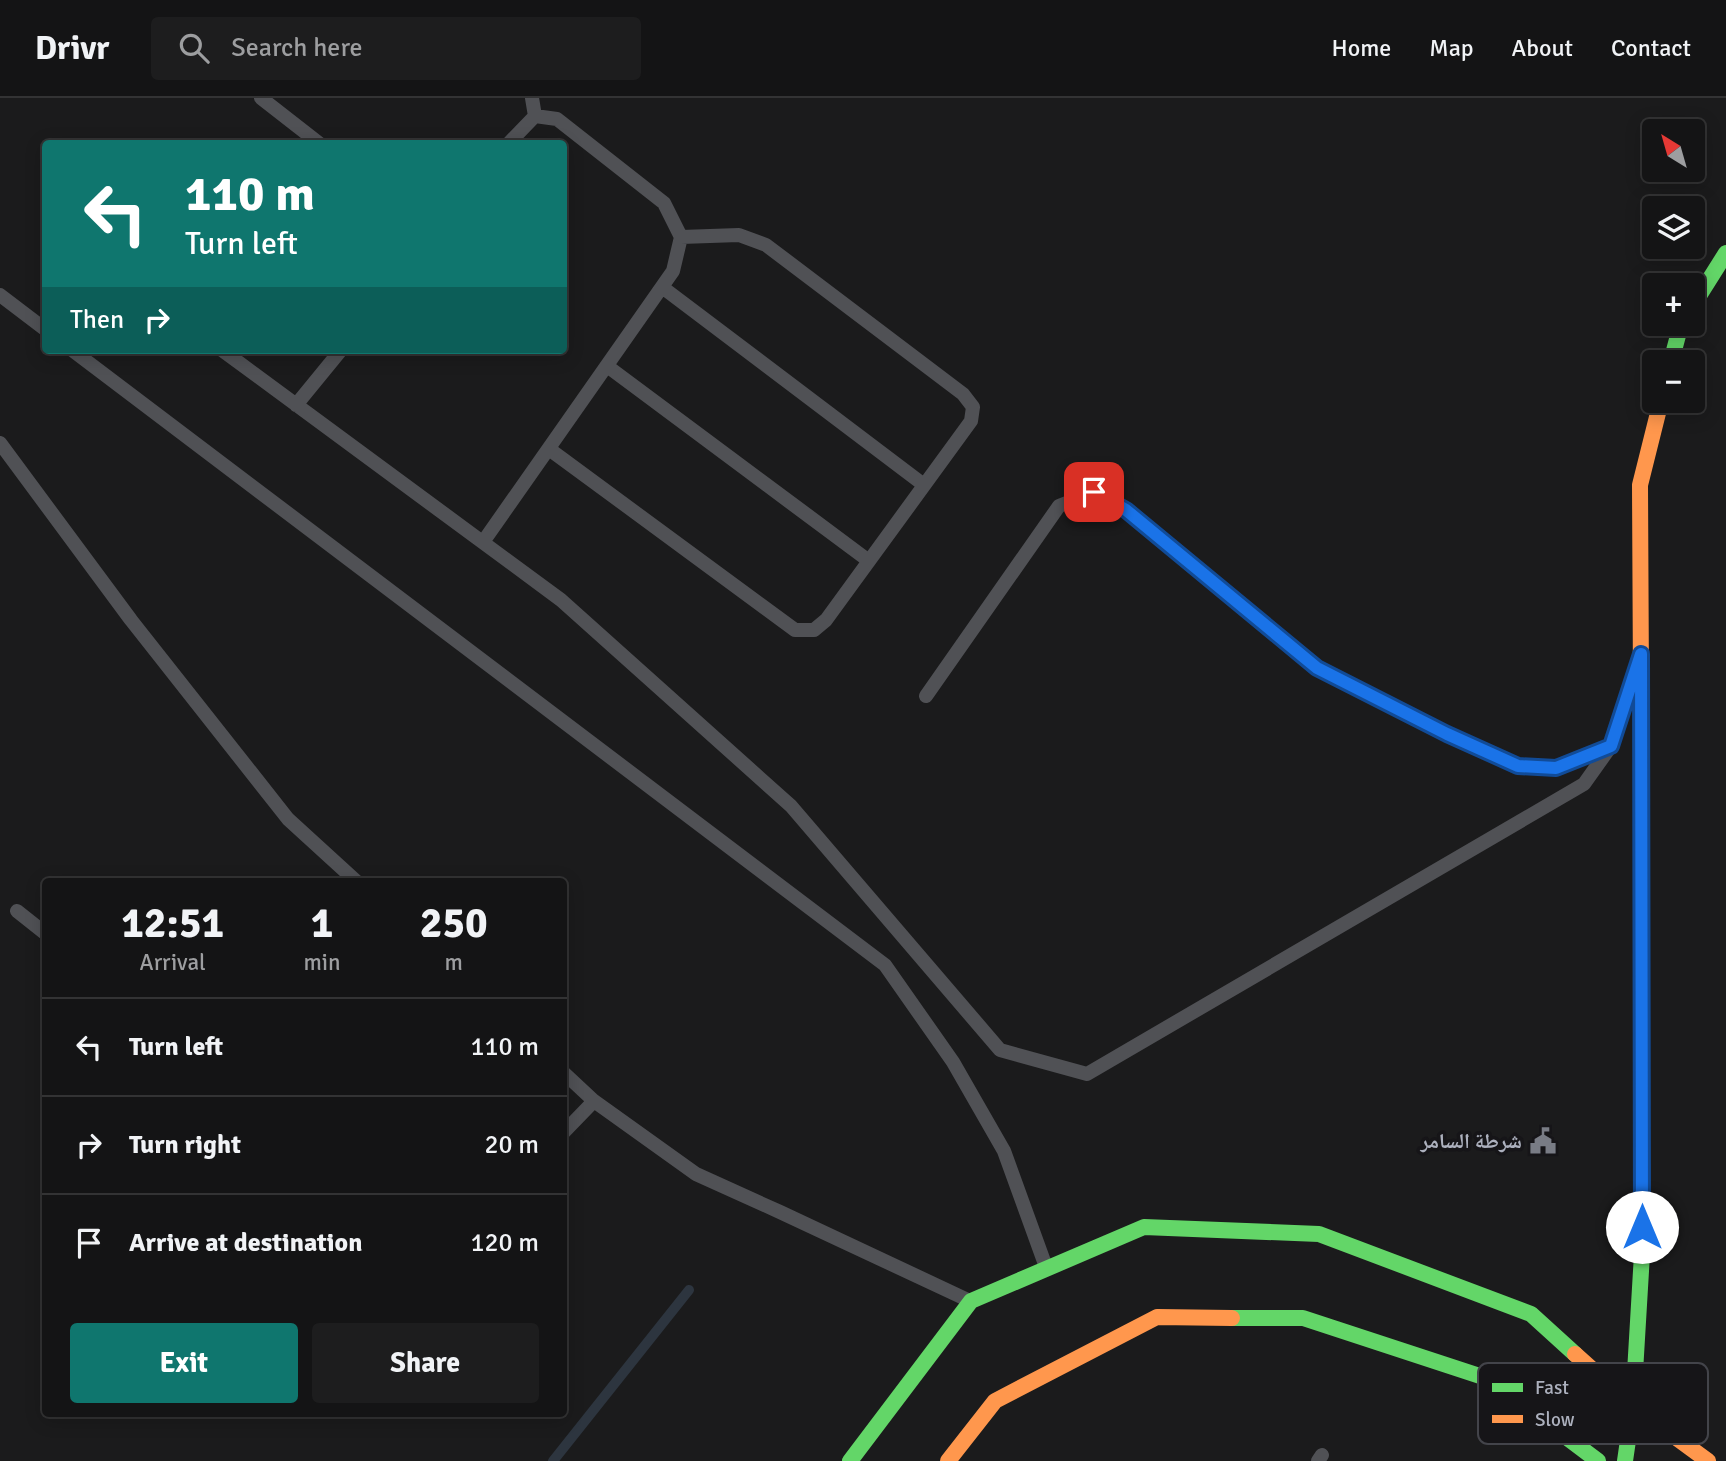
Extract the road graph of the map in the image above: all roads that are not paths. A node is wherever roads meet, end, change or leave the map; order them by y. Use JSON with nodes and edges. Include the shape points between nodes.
{"nodes":[{"id":1,"x":261,"y":98,"type":"edge"},
{"id":2,"x":532,"y":98,"type":"edge"},
{"id":3,"x":536,"y":116,"type":"junction"},
{"id":4,"x":315,"y":140,"type":"edge"},
{"id":5,"x":511,"y":140,"type":"edge"},
{"id":6,"x":681,"y":237,"type":"junction"},
{"id":7,"x":1726,"y":253,"type":"edge"},
{"id":8,"x":1705,"y":286,"type":"edge"},
{"id":9,"x":662,"y":287,"type":"junction"},
{"id":10,"x":0,"y":295,"type":"edge"},
{"id":11,"x":42,"y":327,"type":"edge"},
{"id":12,"x":77,"y":354,"type":"edge"},
{"id":13,"x":227,"y":354,"type":"edge"},
{"id":14,"x":338,"y":354,"type":"edge"},
{"id":15,"x":607,"y":366,"type":"junction"},
{"id":16,"x":296,"y":405,"type":"junction"},
{"id":17,"x":1658,"y":413,"type":"edge"},
{"id":18,"x":0,"y":443,"type":"edge"},
{"id":19,"x":549,"y":449,"type":"junction"},
{"id":20,"x":924,"y":485,"type":"junction"},
{"id":21,"x":483,"y":542,"type":"junction"},
{"id":22,"x":869,"y":561,"type":"junction"},
{"id":23,"x":1641,"y":654,"type":"junction"},
{"id":24,"x":926,"y":696,"type":"dead end"},
{"id":25,"x":1611,"y":746,"type":"junction"},
{"id":26,"x":353,"y":878,"type":"edge"},
{"id":27,"x":17,"y":911,"type":"dead end"},
{"id":28,"x":42,"y":931,"type":"edge"},
{"id":29,"x":567,"y":1076,"type":"edge"},
{"id":30,"x":594,"y":1101,"type":"junction"},
{"id":31,"x":567,"y":1129,"type":"edge"},
{"id":32,"x":1047,"y":1268,"type":"junction"},
{"id":33,"x":971,"y":1301,"type":"junction"},
{"id":34,"x":1585,"y":1363,"type":"edge"},
{"id":35,"x":1636,"y":1363,"type":"edge"},
{"id":36,"x":1478,"y":1375,"type":"edge"},
{"id":37,"x":1575,"y":1444,"type":"edge"},
{"id":38,"x":1685,"y":1444,"type":"edge"},
{"id":39,"x":850,"y":1461,"type":"edge"},
{"id":40,"x":948,"y":1461,"type":"edge"},
{"id":41,"x":1598,"y":1461,"type":"edge"},
{"id":42,"x":1708,"y":1461,"type":"edge"}],
"edges":[{"from":1,"to":4,"type":"lane"},
{"from":2,"to":3,"type":"lane"},
{"from":3,"to":5,"type":"lane"},
{"from":3,"to":6,"type":"lane","via":[[557,119],[664,203]]},
{"from":6,"to":9,"type":"lane","via":[[673,271]]},
{"from":6,"to":20,"type":"lane","via":[[739,235],[766,245],[963,394],[973,407],[971,421]]},
{"from":7,"to":8,"type":"street"},
{"from":9,"to":15,"type":"lane"},
{"from":9,"to":20,"type":"lane"},
{"from":10,"to":11,"type":"lane"},
{"from":12,"to":32,"type":"lane","via":[[885,965],[953,1062],[1004,1151]]},
{"from":13,"to":16,"type":"lane"},
{"from":14,"to":16,"type":"lane"},
{"from":15,"to":19,"type":"lane"},
{"from":15,"to":22,"type":"lane"},
{"from":16,"to":21,"type":"lane"},
{"from":17,"to":23,"type":"street","via":[[1640,485]]},
{"from":18,"to":26,"type":"lane","via":[[131,620],[288,819]]},
{"from":19,"to":21,"type":"lane"},
{"from":19,"to":22,"type":"lane","via":[[795,630],[814,629],[826,620]]},
{"from":20,"to":22,"type":"lane"},
{"from":21,"to":25,"type":"lane","via":[[561,600],[791,806],[1000,1050],[1087,1074],[1584,784]]},
{"from":23,"to":25,"type":"lane"},
{"from":23,"to":35,"type":"street","via":[[1642,1254]]},
{"from":24,"to":25,"type":"lane","via":[[1059,506],[1094,492],[1126,510],[1317,668],[1447,734],[1518,766],[1556,768]]},
{"from":27,"to":28,"type":"lane"},
{"from":29,"to":30,"type":"lane"},
{"from":30,"to":31,"type":"lane"},
{"from":30,"to":33,"type":"lane","via":[[696,1174]]},
{"from":32,"to":33,"type":"street"},
{"from":32,"to":34,"type":"street","via":[[1144,1227],[1319,1234],[1531,1314]]},
{"from":33,"to":39,"type":"street"},
{"from":36,"to":40,"type":"street","via":[[1303,1318],[1157,1317],[995,1401]]},
{"from":37,"to":41,"type":"street"},
{"from":38,"to":42,"type":"street"}]}
